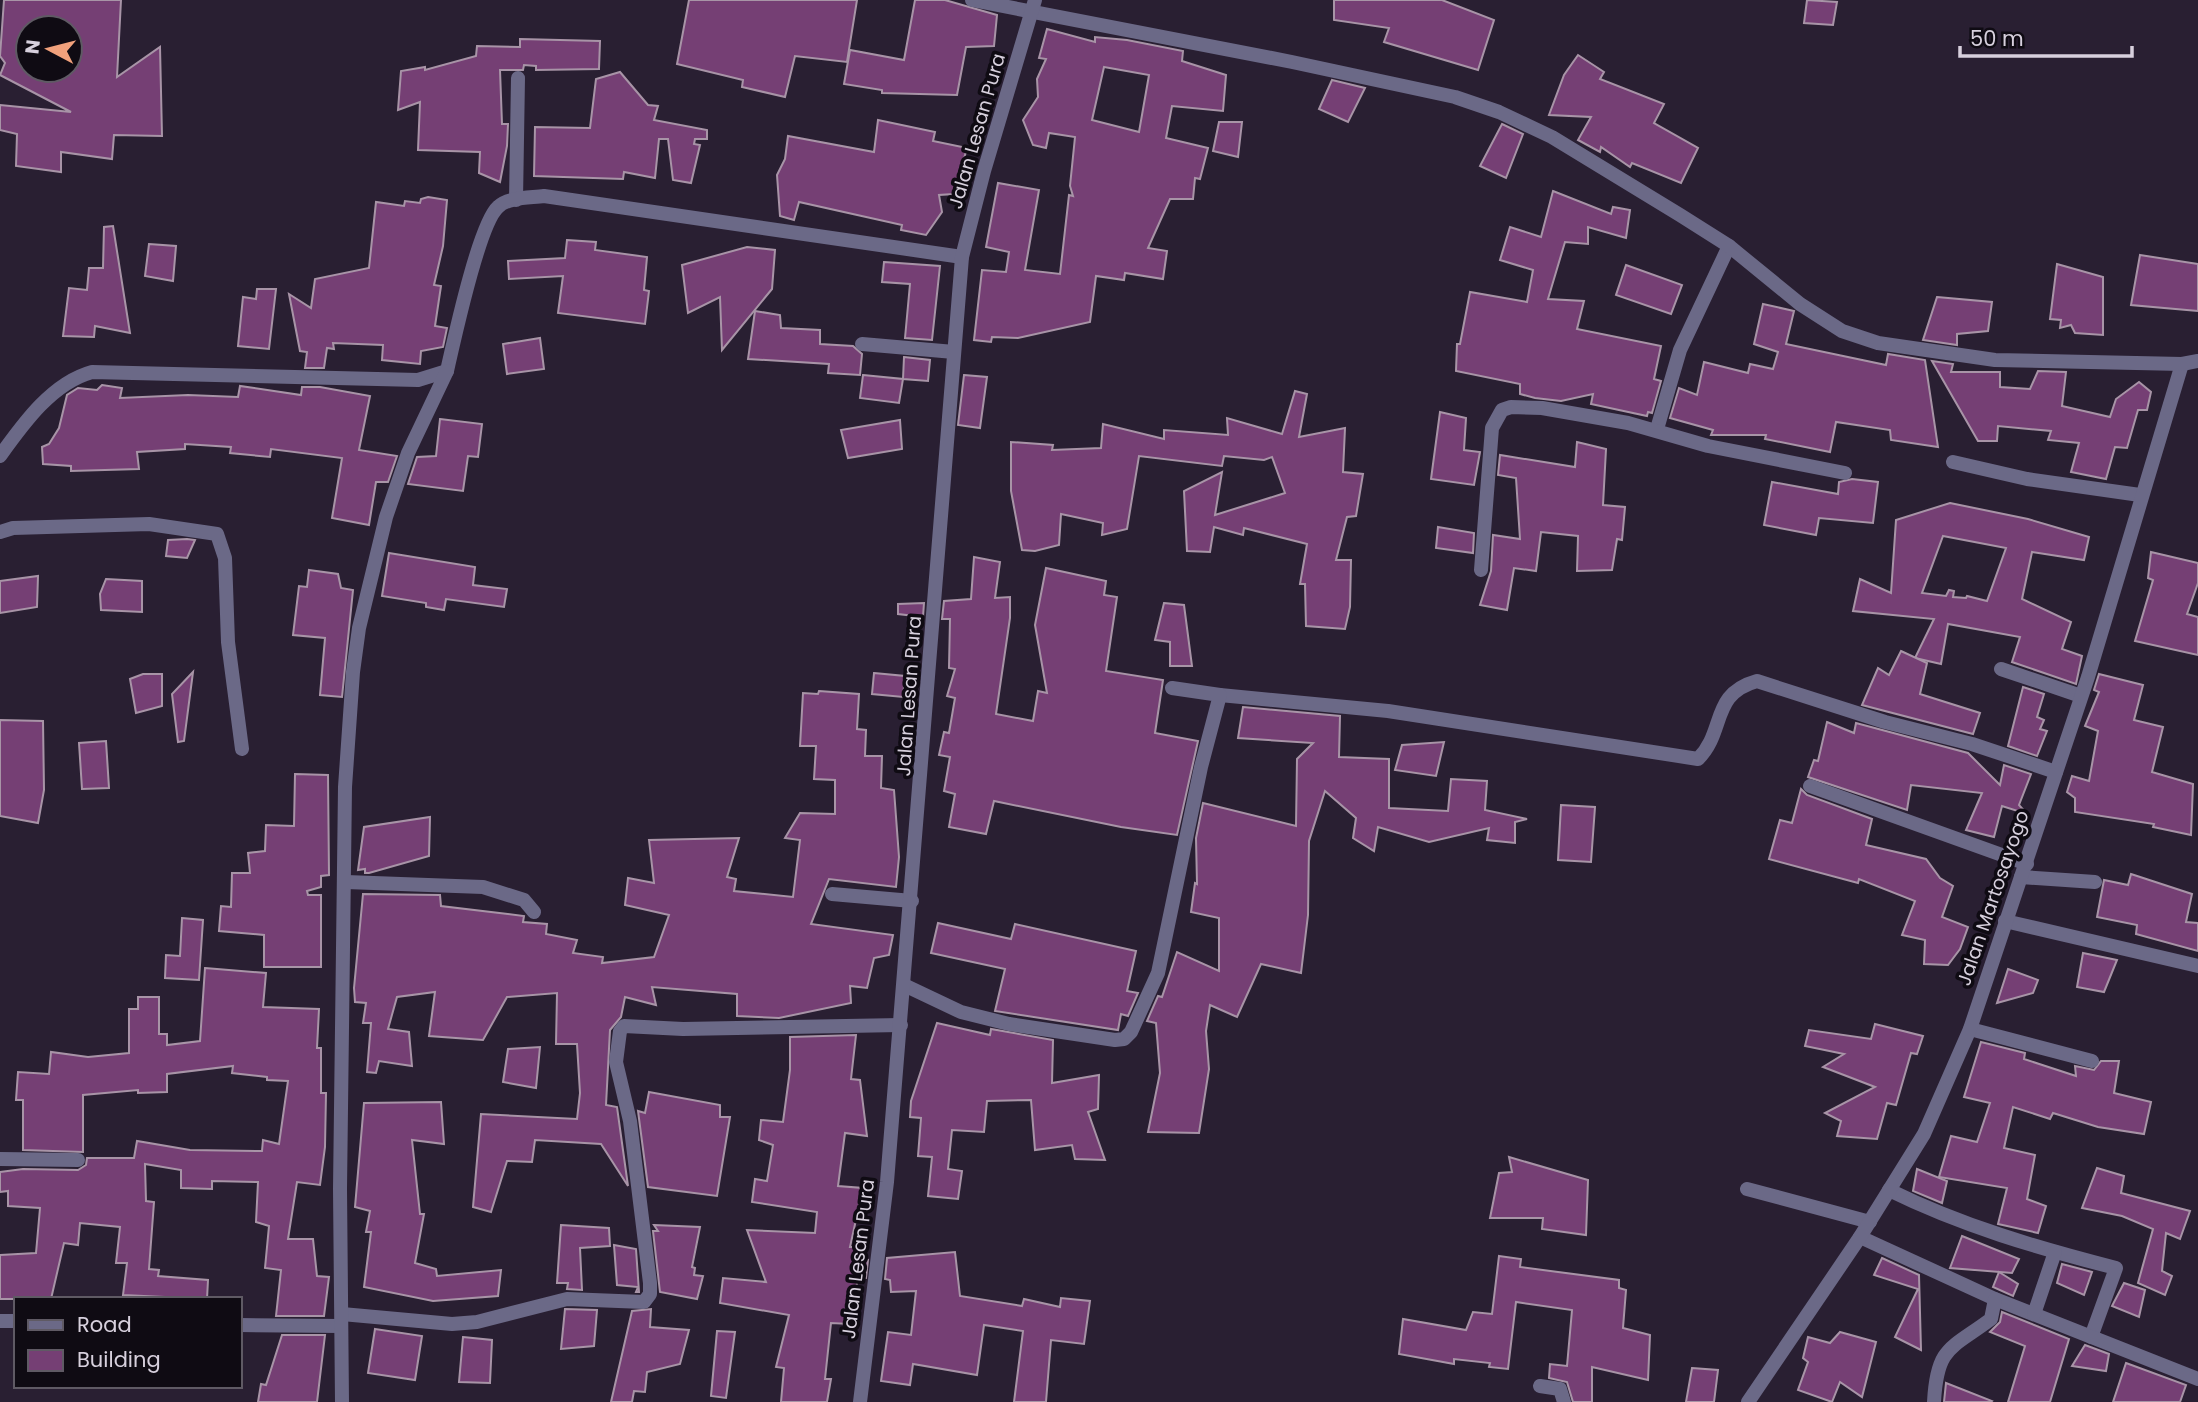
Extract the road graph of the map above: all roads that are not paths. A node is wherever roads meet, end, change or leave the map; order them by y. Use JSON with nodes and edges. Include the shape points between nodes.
{"nodes":[{"id":1,"x":972,"y":0,"type":"edge"},
{"id":2,"x":1033,"y":6,"type":"edge"},
{"id":3,"x":518,"y":78,"type":"dead end"},
{"id":4,"x":516,"y":200,"type":"junction"},
{"id":5,"x":1729,"y":246,"type":"junction"},
{"id":6,"x":962,"y":257,"type":"junction"},
{"id":7,"x":862,"y":344,"type":"dead end"},
{"id":8,"x":954,"y":352,"type":"junction"},
{"id":9,"x":2198,"y":361,"type":"edge"},
{"id":10,"x":2182,"y":364,"type":"junction"},
{"id":11,"x":447,"y":371,"type":"junction"},
{"id":12,"x":1657,"y":429,"type":"junction"},
{"id":13,"x":0,"y":456,"type":"edge"},
{"id":14,"x":1953,"y":462,"type":"dead end"},
{"id":15,"x":1845,"y":473,"type":"dead end"},
{"id":16,"x":2140,"y":495,"type":"junction"},
{"id":17,"x":0,"y":532,"type":"edge"},
{"id":18,"x":1481,"y":570,"type":"dead end"},
{"id":19,"x":2001,"y":669,"type":"dead end"},
{"id":20,"x":1172,"y":688,"type":"dead end"},
{"id":21,"x":1220,"y":695,"type":"junction"},
{"id":22,"x":2081,"y":696,"type":"junction"},
{"id":23,"x":242,"y":749,"type":"dead end"},
{"id":24,"x":2056,"y":772,"type":"junction"},
{"id":25,"x":1810,"y":786,"type":"dead end"},
{"id":26,"x":2024,"y":870,"type":"junction"},
{"id":27,"x":346,"y":882,"type":"junction"},
{"id":28,"x":2095,"y":882,"type":"dead end"},
{"id":29,"x":832,"y":894,"type":"dead end"},
{"id":30,"x":912,"y":901,"type":"junction"},
{"id":31,"x":534,"y":912,"type":"dead end"},
{"id":32,"x":2005,"y":921,"type":"junction"},
{"id":33,"x":2198,"y":966,"type":"edge"},
{"id":34,"x":904,"y":985,"type":"junction"},
{"id":35,"x":901,"y":1025,"type":"junction"},
{"id":36,"x":1970,"y":1029,"type":"junction"},
{"id":37,"x":2092,"y":1061,"type":"dead end"},
{"id":38,"x":0,"y":1159,"type":"edge"},
{"id":39,"x":78,"y":1160,"type":"dead end"},
{"id":40,"x":1746,"y":1189,"type":"dead end"},
{"id":41,"x":1889,"y":1190,"type":"junction"},
{"id":42,"x":1870,"y":1222,"type":"junction"},
{"id":43,"x":1860,"y":1237,"type":"junction"},
{"id":44,"x":2056,"y":1252,"type":"junction"},
{"id":45,"x":1995,"y":1298,"type":"junction"},
{"id":46,"x":2034,"y":1314,"type":"junction"},
{"id":47,"x":342,"y":1320,"type":"junction"},
{"id":48,"x":242,"y":1325,"type":"edge"},
{"id":49,"x":2091,"y":1337,"type":"junction"},
{"id":50,"x":2198,"y":1379,"type":"edge"},
{"id":51,"x":1540,"y":1386,"type":"dead end"},
{"id":52,"x":342,"y":1402,"type":"edge"},
{"id":53,"x":860,"y":1402,"type":"edge"},
{"id":54,"x":1564,"y":1402,"type":"edge"},
{"id":55,"x":1748,"y":1402,"type":"edge"},
{"id":56,"x":1934,"y":1402,"type":"edge"}],
"edges":[{"from":1,"to":2,"type":"street"},
{"from":2,"to":5,"type":"street","via":[[1499,112],[1552,137]]},
{"from":2,"to":6,"type":"street","name":"Jalan Lesan Pura"},
{"from":3,"to":4,"type":"street"},
{"from":4,"to":6,"type":"street","via":[[544,196]]},
{"from":4,"to":11,"type":"street","via":[[497,207],[490,219],[471,273]]},
{"from":5,"to":10,"type":"street","via":[[1831,325],[1878,343],[1995,360]]},
{"from":5,"to":12,"type":"street","via":[[1680,350]]},
{"from":6,"to":8,"type":"street","name":"Jalan Lesan Pura"},
{"from":7,"to":8,"type":"street"},
{"from":8,"to":30,"type":"street","name":"Jalan Lesan Pura"},
{"from":9,"to":10,"type":"street"},
{"from":10,"to":16,"type":"street","name":"Jalan Martosayogo"},
{"from":11,"to":13,"type":"street","via":[[418,380],[92,372],[75,377],[44,403]]},
{"from":11,"to":27,"type":"street","via":[[386,517],[359,628],[345,787]]},
{"from":12,"to":15,"type":"street","via":[[1708,446]]},
{"from":12,"to":18,"type":"street","via":[[1542,408],[1502,410],[1490,436]]},
{"from":14,"to":16,"type":"street","via":[[2027,479]]},
{"from":16,"to":22,"type":"street","name":"Jalan Martosayogo"},
{"from":17,"to":23,"type":"street","via":[[149,524],[217,534],[225,558],[228,642]]},
{"from":19,"to":22,"type":"street"},
{"from":20,"to":21,"type":"street"},
{"from":21,"to":24,"type":"street","via":[[1388,711],[1698,758],[1708,749],[1725,700],[1740,686],[1757,681]]},
{"from":21,"to":34,"type":"street","via":[[1158,973],[1124,1039],[1009,1024],[961,1012]]},
{"from":22,"to":24,"type":"street","name":"Jalan Martosayogo"},
{"from":24,"to":26,"type":"street","name":"Jalan Martosayogo"},
{"from":25,"to":26,"type":"street"},
{"from":26,"to":28,"type":"street"},
{"from":26,"to":32,"type":"street","name":"Jalan Martosayogo"},
{"from":27,"to":31,"type":"street","via":[[484,887],[524,900]]},
{"from":27,"to":47,"type":"street"},
{"from":29,"to":30,"type":"street"},
{"from":30,"to":34,"type":"street","name":"Jalan Lesan Pura"},
{"from":32,"to":33,"type":"street"},
{"from":32,"to":36,"type":"street","name":"Jalan Martosayogo"},
{"from":34,"to":35,"type":"street","name":"Jalan Lesan Pura"},
{"from":35,"to":47,"type":"street","via":[[624,1026],[616,1062],[630,1121],[650,1283],[644,1302],[567,1299],[452,1324]]},
{"from":35,"to":53,"type":"street","name":"Jalan Lesan Pura"},
{"from":36,"to":37,"type":"street"},
{"from":36,"to":41,"type":"street","name":"Jalan Martosayogo","via":[[1924,1134]]},
{"from":38,"to":39,"type":"street"},
{"from":40,"to":42,"type":"street"},
{"from":41,"to":42,"type":"street","name":"Jalan Martosayogo"},
{"from":41,"to":44,"type":"street","via":[[2009,1240]]},
{"from":42,"to":43,"type":"street","name":"Jalan Martosayogo"},
{"from":43,"to":45,"type":"street"},
{"from":43,"to":55,"type":"street","name":"Jalan Martosayogo"},
{"from":44,"to":46,"type":"street"},
{"from":44,"to":49,"type":"street","via":[[2116,1269]]},
{"from":45,"to":46,"type":"street"},
{"from":45,"to":56,"type":"street","via":[[1991,1319],[1947,1348],[1936,1376]]},
{"from":46,"to":49,"type":"street"},
{"from":47,"to":48,"type":"street"},
{"from":47,"to":52,"type":"street"},
{"from":49,"to":50,"type":"street"},
{"from":51,"to":54,"type":"street","via":[[1560,1389]]}]}
